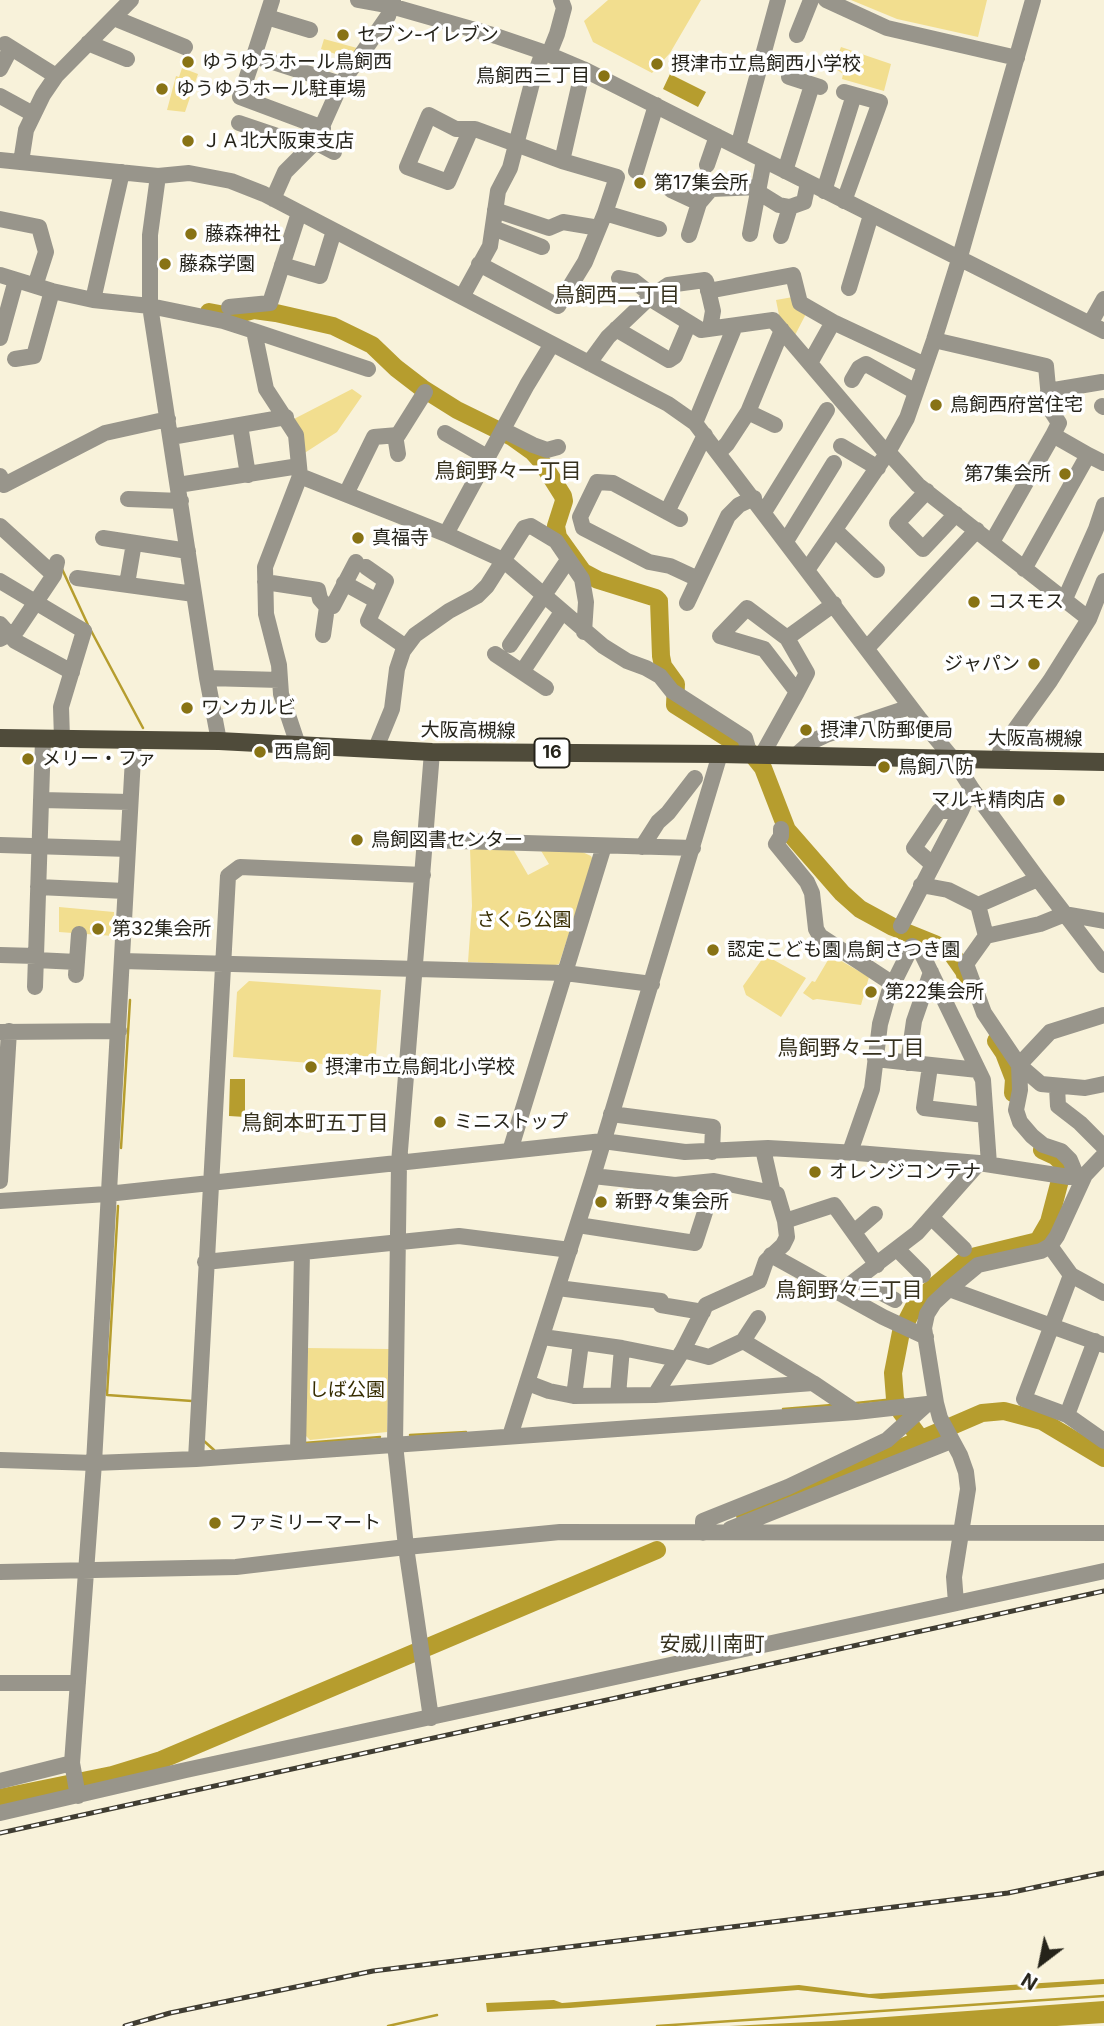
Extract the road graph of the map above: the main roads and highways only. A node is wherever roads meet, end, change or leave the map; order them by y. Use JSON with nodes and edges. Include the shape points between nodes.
{"nodes":[{"id":1,"x":0,"y":738,"type":"edge"},
{"id":2,"x":1104,"y":762,"type":"edge"}],
"edges":[{"from":1,"to":2,"type":"main road","name":"大阪高槻線","number":"16","via":[[219,741],[432,752]]}]}
